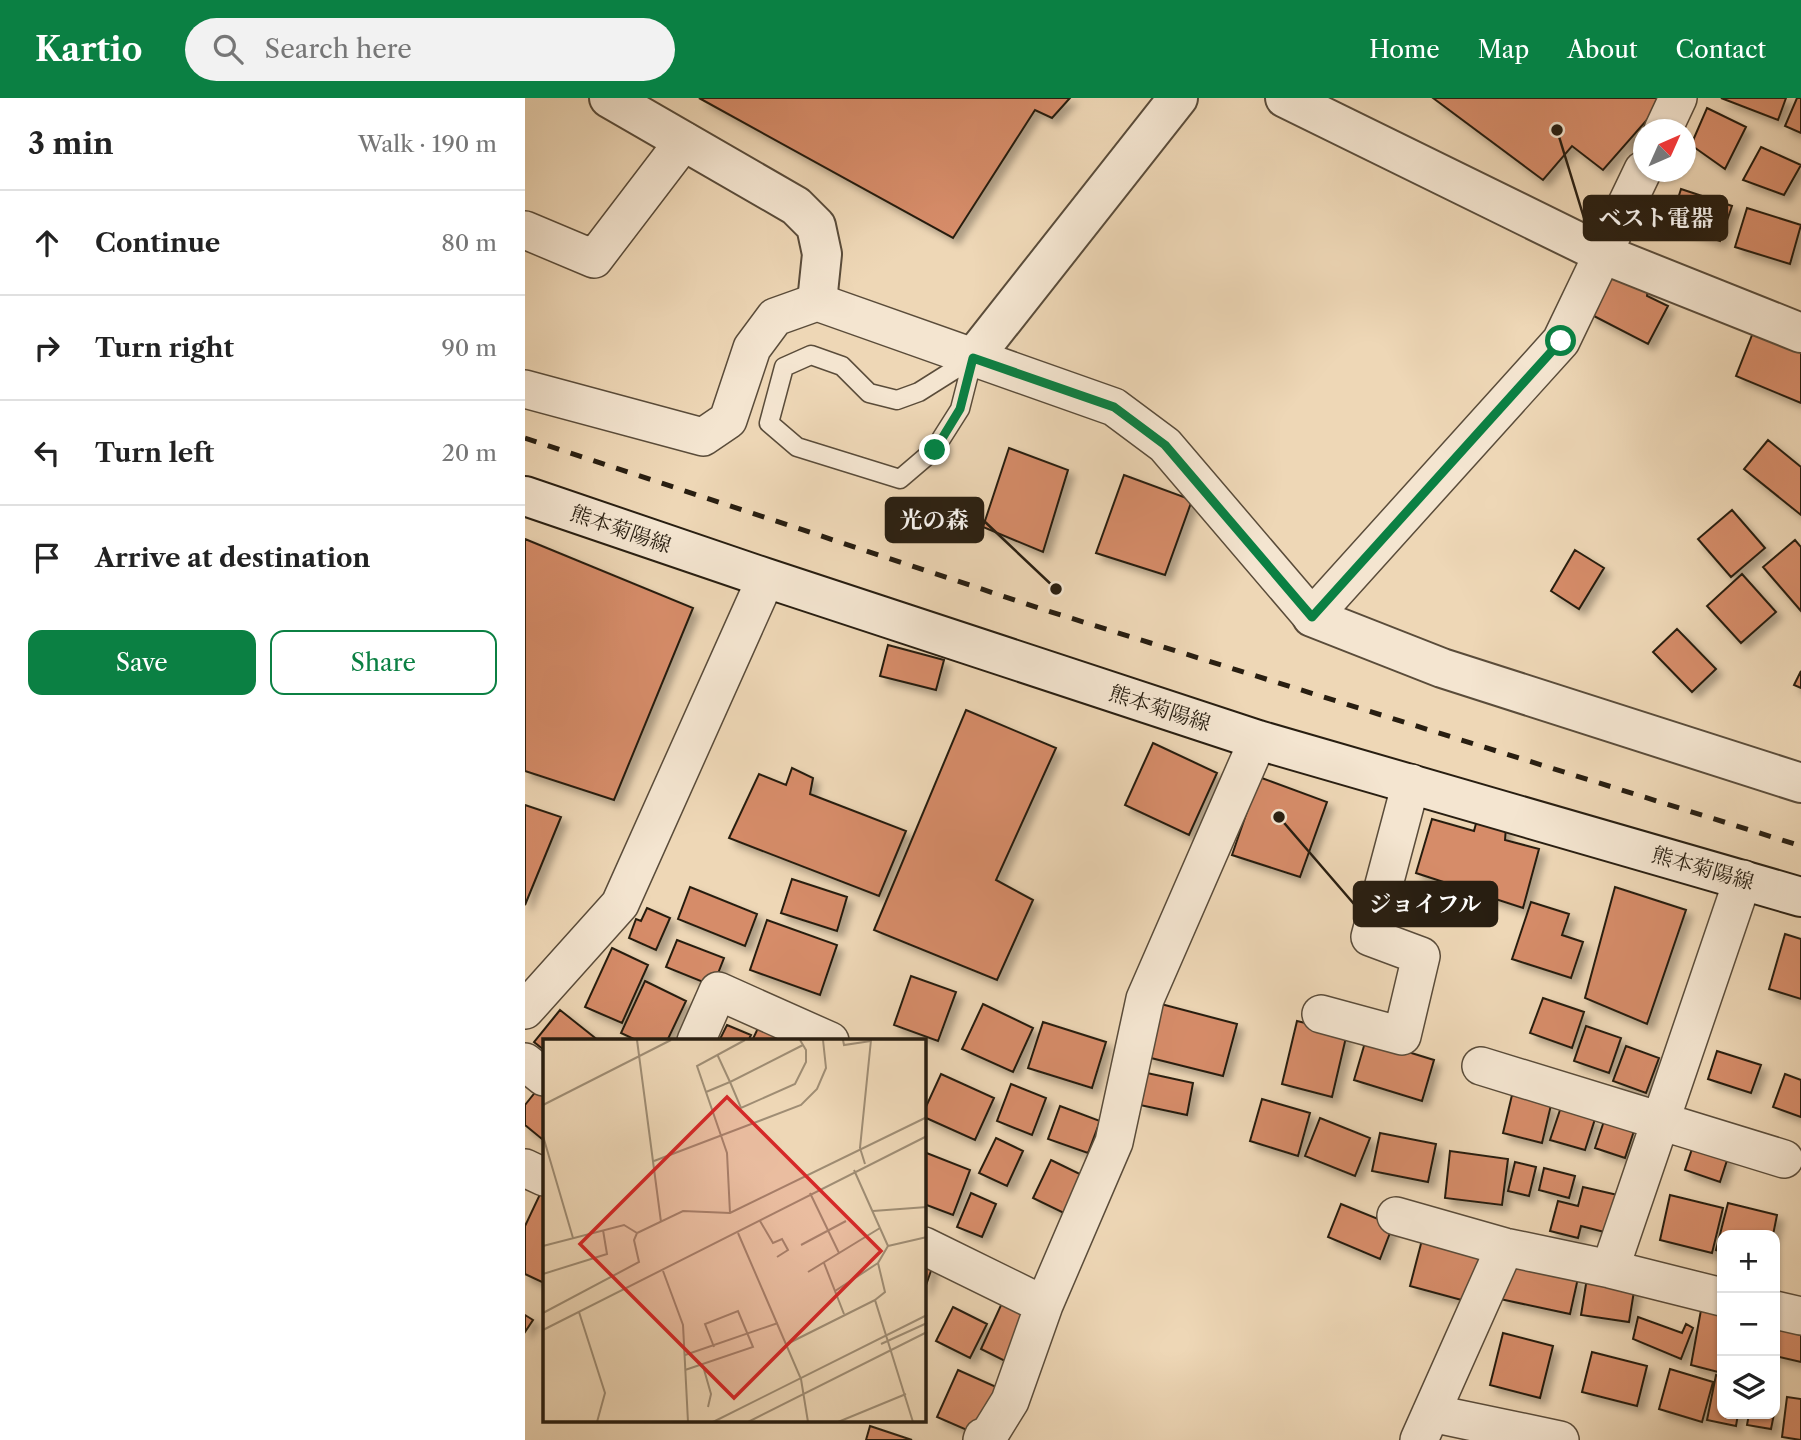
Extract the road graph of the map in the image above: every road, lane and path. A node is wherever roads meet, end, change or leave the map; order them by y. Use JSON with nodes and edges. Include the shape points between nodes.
{"nodes":[{"id":1,"x":609,"y":98,"type":"edge"},
{"id":2,"x":1178,"y":98,"type":"edge"},
{"id":3,"x":1285,"y":98,"type":"edge"},
{"id":4,"x":1678,"y":98,"type":"edge"},
{"id":5,"x":1668,"y":119,"type":"edge"},
{"id":6,"x":684,"y":141,"type":"junction"},
{"id":7,"x":1637,"y":182,"type":"edge"},
{"id":8,"x":525,"y":230,"type":"edge"},
{"id":9,"x":1603,"y":254,"type":"junction"},
{"id":10,"x":817,"y":302,"type":"junction"},
{"id":11,"x":1801,"y":333,"type":"edge"},
{"id":12,"x":973,"y":358,"type":"junction"},
{"id":13,"x":525,"y":389,"type":"edge"},
{"id":14,"x":525,"y":496,"type":"edge"},
{"id":15,"x":766,"y":578,"type":"junction"},
{"id":16,"x":1312,"y":617,"type":"junction"},
{"id":17,"x":1258,"y":740,"type":"junction"},
{"id":18,"x":1411,"y":783,"type":"junction"},
{"id":19,"x":1801,"y":783,"type":"edge"},
{"id":20,"x":1743,"y":879,"type":"junction"},
{"id":21,"x":1801,"y":897,"type":"edge"},
{"id":22,"x":525,"y":1010,"type":"edge"},
{"id":23,"x":1321,"y":1014,"type":"dead end"},
{"id":24,"x":697,"y":1039,"type":"edge"},
{"id":25,"x":826,"y":1039,"type":"edge"},
{"id":26,"x":525,"y":1062,"type":"edge"},
{"id":27,"x":1481,"y":1066,"type":"dead end"},
{"id":28,"x":543,"y":1076,"type":"edge"},
{"id":29,"x":1660,"y":1122,"type":"junction"},
{"id":30,"x":1784,"y":1158,"type":"dead end"},
{"id":31,"x":525,"y":1168,"type":"edge"},
{"id":32,"x":543,"y":1177,"type":"edge"},
{"id":33,"x":1396,"y":1216,"type":"dead end"},
{"id":34,"x":926,"y":1247,"type":"edge"},
{"id":35,"x":1505,"y":1247,"type":"junction"},
{"id":36,"x":1610,"y":1269,"type":"junction"},
{"id":37,"x":1717,"y":1296,"type":"edge"},
{"id":38,"x":1044,"y":1305,"type":"junction"},
{"id":39,"x":1780,"y":1311,"type":"edge"},
{"id":40,"x":1801,"y":1316,"type":"edge"},
{"id":41,"x":1425,"y":1427,"type":"edge"},
{"id":42,"x":992,"y":1438,"type":"edge"},
{"id":43,"x":1560,"y":1440,"type":"edge"}],
"edges":[{"from":1,"to":6,"type":"street"},
{"from":2,"to":12,"type":"street"},
{"from":3,"to":9,"type":"street"},
{"from":4,"to":5,"type":"street"},
{"from":6,"to":8,"type":"street","via":[[594,259]]},
{"from":6,"to":10,"type":"street","via":[[796,206],[815,226],[822,254]]},
{"from":7,"to":9,"type":"street"},
{"from":9,"to":11,"type":"street"},
{"from":9,"to":16,"type":"street","via":[[1561,341]]},
{"from":10,"to":12,"type":"street"},
{"from":10,"to":13,"type":"street","via":[[775,317],[752,348],[728,420],[703,437]]},
{"from":12,"to":12,"type":"lane","via":[[960,409],[935,450],[900,479],[797,447],[769,423],[784,367],[811,355],[842,366],[869,393],[897,400],[919,392]]},
{"from":12,"to":16,"type":"street","via":[[1114,407],[1165,445]]},
{"from":14,"to":15,"type":"street","name":"熊本菊陽線"},
{"from":15,"to":17,"type":"street","name":"熊本菊陽線"},
{"from":15,"to":22,"type":"street","via":[[619,904]]},
{"from":16,"to":19,"type":"street","via":[[1442,668]]},
{"from":17,"to":18,"type":"street","name":"熊本菊陽線"},
{"from":17,"to":38,"type":"street","via":[[1145,999],[1114,1142]]},
{"from":18,"to":20,"type":"street","name":"熊本菊陽線"},
{"from":18,"to":23,"type":"street","via":[[1370,937],[1421,956],[1402,1036]]},
{"from":20,"to":21,"type":"street","name":"熊本菊陽線"},
{"from":20,"to":29,"type":"street"},
{"from":24,"to":25,"type":"street","via":[[718,991]]},
{"from":26,"to":28,"type":"street"},
{"from":27,"to":29,"type":"street"},
{"from":29,"to":30,"type":"street"},
{"from":29,"to":36,"type":"street"},
{"from":31,"to":32,"type":"street"},
{"from":33,"to":35,"type":"street"},
{"from":34,"to":38,"type":"street"},
{"from":35,"to":36,"type":"street"},
{"from":35,"to":41,"type":"street"},
{"from":36,"to":37,"type":"street"},
{"from":38,"to":42,"type":"street"},
{"from":39,"to":40,"type":"street"},
{"from":41,"to":43,"type":"street"}]}
